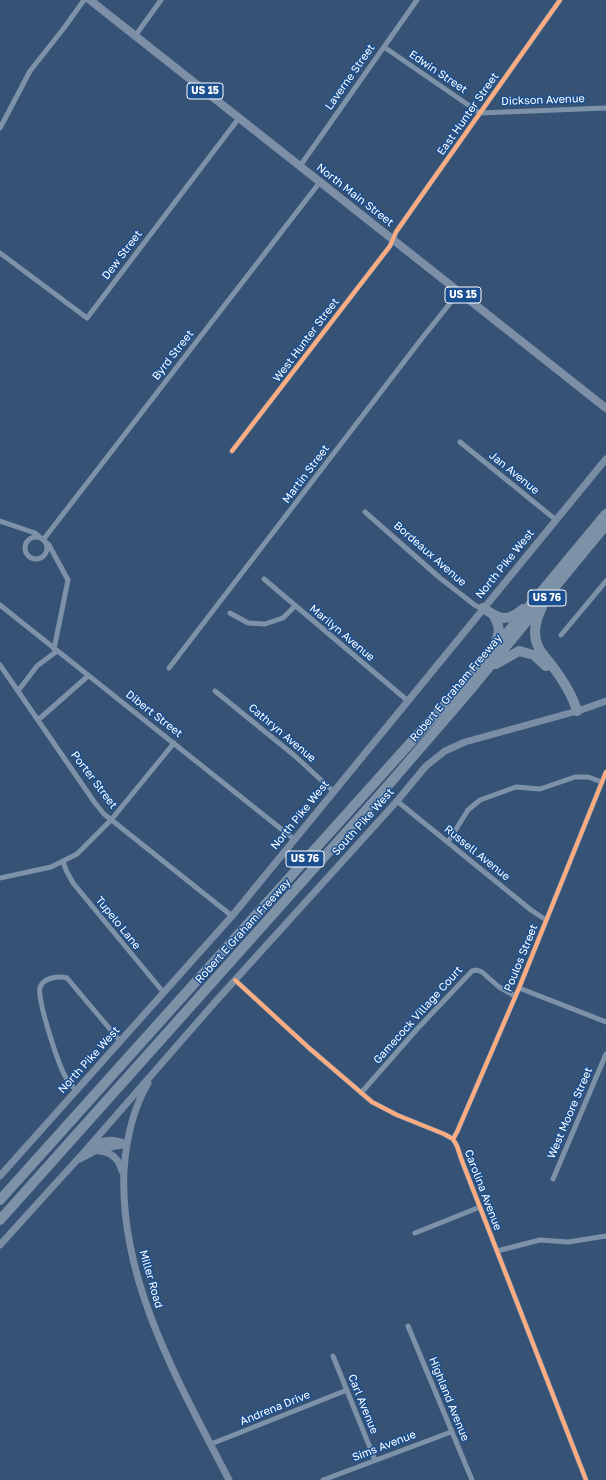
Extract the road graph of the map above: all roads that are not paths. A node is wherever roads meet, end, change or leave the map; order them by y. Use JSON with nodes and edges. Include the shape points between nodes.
{"nodes":[{"id":1,"x":84,"y":0,"type":"edge"},
{"id":2,"x":90,"y":0,"type":"edge"},
{"id":3,"x":161,"y":0,"type":"edge"},
{"id":4,"x":417,"y":0,"type":"edge"},
{"id":5,"x":560,"y":0,"type":"edge"},
{"id":6,"x":135,"y":36,"type":"junction"},
{"id":7,"x":384,"y":47,"type":"junction"},
{"id":8,"x":606,"y":108,"type":"edge"},
{"id":9,"x":480,"y":112,"type":"junction"},
{"id":10,"x":239,"y":118,"type":"junction"},
{"id":11,"x":0,"y":128,"type":"edge"},
{"id":12,"x":300,"y":166,"type":"junction"},
{"id":13,"x":320,"y":182,"type":"junction"},
{"id":14,"x":393,"y":240,"type":"junction"},
{"id":15,"x":0,"y":253,"type":"edge"},
{"id":16,"x":459,"y":292,"type":"junction"},
{"id":17,"x":606,"y":408,"type":"edge"},
{"id":18,"x":460,"y":442,"type":"dead end"},
{"id":19,"x":232,"y":451,"type":"dead end"},
{"id":20,"x":606,"y":459,"type":"edge"},
{"id":21,"x":365,"y":512,"type":"dead end"},
{"id":22,"x":606,"y":514,"type":"edge"},
{"id":23,"x":556,"y":520,"type":"junction"},
{"id":24,"x":0,"y":521,"type":"edge"},
{"id":25,"x":606,"y":525,"type":"edge"},
{"id":26,"x":43,"y":540,"type":"junction"},
{"id":27,"x":264,"y":579,"type":"dead end"},
{"id":28,"x":606,"y":581,"type":"edge"},
{"id":29,"x":546,"y":592,"type":"junction"},
{"id":30,"x":0,"y":605,"type":"edge"},
{"id":31,"x":295,"y":606,"type":"junction"},
{"id":32,"x":484,"y":608,"type":"junction"},
{"id":33,"x":230,"y":613,"type":"dead end"},
{"id":34,"x":494,"y":616,"type":"junction"},
{"id":35,"x":561,"y":636,"type":"dead end"},
{"id":36,"x":56,"y":650,"type":"junction"},
{"id":37,"x":0,"y":665,"type":"edge"},
{"id":38,"x":485,"y":666,"type":"junction"},
{"id":39,"x":169,"y":668,"type":"dead end"},
{"id":40,"x":88,"y":676,"type":"junction"},
{"id":41,"x":563,"y":683,"type":"junction"},
{"id":42,"x":18,"y":691,"type":"junction"},
{"id":43,"x":215,"y":691,"type":"dead end"},
{"id":44,"x":408,"y":701,"type":"junction"},
{"id":45,"x":606,"y":701,"type":"edge"},
{"id":46,"x":577,"y":712,"type":"junction"},
{"id":47,"x":38,"y":720,"type":"junction"},
{"id":48,"x":174,"y":743,"type":"junction"},
{"id":49,"x":606,"y":772,"type":"edge"},
{"id":50,"x":602,"y":782,"type":"junction"},
{"id":51,"x":334,"y":792,"type":"junction"},
{"id":52,"x":397,"y":801,"type":"junction"},
{"id":53,"x":111,"y":820,"type":"junction"},
{"id":54,"x":295,"y":840,"type":"junction"},
{"id":55,"x":448,"y":842,"type":"junction"},
{"id":56,"x":63,"y":861,"type":"junction"},
{"id":57,"x":0,"y":878,"type":"edge"},
{"id":58,"x":232,"y":916,"type":"junction"},
{"id":59,"x":546,"y":920,"type":"junction"},
{"id":60,"x":235,"y":980,"type":"junction"},
{"id":61,"x":518,"y":988,"type":"junction"},
{"id":62,"x":164,"y":993,"type":"junction"},
{"id":63,"x":515,"y":996,"type":"junction"},
{"id":64,"x":606,"y":1022,"type":"edge"},
{"id":65,"x":120,"y":1041,"type":"junction"},
{"id":66,"x":606,"y":1054,"type":"edge"},
{"id":67,"x":154,"y":1072,"type":"junction"},
{"id":68,"x":76,"y":1090,"type":"junction"},
{"id":69,"x":361,"y":1093,"type":"junction"},
{"id":70,"x":453,"y":1139,"type":"junction"},
{"id":71,"x":127,"y":1144,"type":"junction"},
{"id":72,"x":86,"y":1150,"type":"junction"},
{"id":73,"x":95,"y":1151,"type":"junction"},
{"id":74,"x":75,"y":1162,"type":"junction"},
{"id":75,"x":0,"y":1176,"type":"edge"},
{"id":76,"x":553,"y":1178,"type":"dead end"},
{"id":77,"x":124,"y":1179,"type":"junction"},
{"id":78,"x":0,"y":1200,"type":"edge"},
{"id":79,"x":480,"y":1207,"type":"junction"},
{"id":80,"x":0,"y":1220,"type":"edge"},
{"id":81,"x":414,"y":1233,"type":"dead end"},
{"id":82,"x":606,"y":1236,"type":"edge"},
{"id":83,"x":0,"y":1245,"type":"edge"},
{"id":84,"x":497,"y":1251,"type":"junction"},
{"id":85,"x":408,"y":1326,"type":"dead end"},
{"id":86,"x":333,"y":1356,"type":"dead end"},
{"id":87,"x":347,"y":1390,"type":"junction"},
{"id":88,"x":452,"y":1432,"type":"junction"},
{"id":89,"x":211,"y":1444,"type":"junction"},
{"id":90,"x":375,"y":1460,"type":"junction"},
{"id":91,"x":229,"y":1480,"type":"edge"},
{"id":92,"x":323,"y":1480,"type":"edge"},
{"id":93,"x":472,"y":1480,"type":"edge"},
{"id":94,"x":586,"y":1480,"type":"edge"}],
"edges":[{"from":1,"to":11,"type":"street","via":[[30,71]]},
{"from":2,"to":6,"type":"main road","name":"North Main Street","number":"US 15"},
{"from":3,"to":6,"type":"street"},
{"from":4,"to":7,"type":"street","name":"Laverne Street"},
{"from":5,"to":9,"type":"street","name":"East Hunter Street"},
{"from":6,"to":10,"type":"main road","name":"North Main Street","number":"US 15"},
{"from":7,"to":9,"type":"street","name":"Edwin Street"},
{"from":7,"to":12,"type":"street","name":"Laverne Street"},
{"from":8,"to":9,"type":"street","name":"Dickson Avenue"},
{"from":9,"to":14,"type":"street","name":"East Hunter Street"},
{"from":10,"to":12,"type":"main road","name":"North Main Street","number":"US 15"},
{"from":10,"to":15,"type":"street","name":"Dew Street","via":[[87,318]]},
{"from":12,"to":13,"type":"main road","name":"North Main Street","number":"US 15"},
{"from":13,"to":14,"type":"main road","name":"North Main Street","number":"US 15"},
{"from":13,"to":26,"type":"street","name":"Byrd Street"},
{"from":14,"to":16,"type":"main road","name":"North Main Street","number":"US 15"},
{"from":14,"to":19,"type":"street","name":"West Hunter Street"},
{"from":16,"to":17,"type":"main road","name":"North Main Street","number":"US 15"},
{"from":16,"to":39,"type":"street","name":"Martin Street"},
{"from":18,"to":23,"type":"street","name":"Jan Avenue"},
{"from":20,"to":23,"type":"main road","name":"North Pike West"},
{"from":21,"to":32,"type":"street","name":"Bordeaux Avenue","via":[[440,578],[476,606]]},
{"from":22,"to":29,"type":"highway","name":"Robert E Graham Freeway","number":"US 76"},
{"from":23,"to":32,"type":"main road","name":"North Pike West"},
{"from":24,"to":26,"type":"street","via":[[35,533]]},
{"from":25,"to":29,"type":"highway","name":"Robert E Graham Freeway","number":"US 76"},
{"from":26,"to":26,"type":"street","via":[[35,538],[29,541],[26,550],[30,557],[40,558],[45,554],[47,547]]},
{"from":26,"to":36,"type":"street","via":[[49,545],[68,580]]},
{"from":27,"to":31,"type":"street","name":"Marilyn Avenue"},
{"from":28,"to":35,"type":"street"},
{"from":29,"to":34,"type":"highway","via":[[511,617]]},
{"from":29,"to":38,"type":"highway","name":"Robert E Graham Freeway","number":"US 76"},
{"from":29,"to":41,"type":"highway","via":[[535,629],[536,638],[538,647]]},
{"from":30,"to":36,"type":"street","name":"Dibert Street"},
{"from":31,"to":33,"type":"street","via":[[283,618],[265,624],[248,623]]},
{"from":31,"to":44,"type":"street","name":"Marilyn Avenue"},
{"from":32,"to":34,"type":"highway"},
{"from":32,"to":44,"type":"main road","name":"North Pike West"},
{"from":34,"to":38,"type":"highway","via":[[499,636]]},
{"from":36,"to":40,"type":"street","name":"Dibert Street"},
{"from":36,"to":42,"type":"street","via":[[37,666]]},
{"from":37,"to":42,"type":"street","name":"Porter Street"},
{"from":38,"to":41,"type":"highway","via":[[519,651],[534,655]]},
{"from":38,"to":78,"type":"highway","name":"Robert E Graham Freeway","number":"US 76"},
{"from":38,"to":80,"type":"highway","name":"Robert E Graham Freeway","number":"US 76","via":[[330,852]]},
{"from":40,"to":47,"type":"street"},
{"from":40,"to":48,"type":"street","name":"Dibert Street"},
{"from":41,"to":46,"type":"highway","via":[[573,699]]},
{"from":42,"to":47,"type":"street","name":"Porter Street"},
{"from":43,"to":51,"type":"street","name":"Cathryn Avenue","via":[[290,751]]},
{"from":44,"to":51,"type":"main road","name":"North Pike West"},
{"from":45,"to":46,"type":"main road","name":"South Pike West"},
{"from":46,"to":52,"type":"main road","name":"South Pike West","via":[[465,742],[445,751],[426,766]]},
{"from":47,"to":53,"type":"street","name":"Porter Street","via":[[95,803]]},
{"from":48,"to":53,"type":"street"},
{"from":48,"to":54,"type":"street","name":"Dibert Street"},
{"from":49,"to":50,"type":"street","name":"Poulos Street"},
{"from":50,"to":55,"type":"street","via":[[588,777],[575,777],[540,789],[516,787],[480,800],[468,810]]},
{"from":50,"to":59,"type":"street","name":"Poulos Street"},
{"from":51,"to":54,"type":"main road","name":"North Pike West"},
{"from":52,"to":55,"type":"street","name":"Russell Avenue"},
{"from":52,"to":60,"type":"main road","name":"South Pike West"},
{"from":53,"to":56,"type":"street","via":[[77,854]]},
{"from":53,"to":58,"type":"street","name":"Porter Street"},
{"from":54,"to":58,"type":"main road","name":"North Pike West"},
{"from":55,"to":59,"type":"street","name":"Russell Avenue"},
{"from":56,"to":57,"type":"street","via":[[38,870]]},
{"from":56,"to":62,"type":"street","name":"Tupelo Lane","via":[[73,883]]},
{"from":58,"to":62,"type":"main road","name":"North Pike West"},
{"from":59,"to":61,"type":"street","name":"Poulos Street"},
{"from":60,"to":67,"type":"main road","name":"South Pike West"},
{"from":60,"to":69,"type":"street","name":"Carolina Avenue"},
{"from":61,"to":63,"type":"street","name":"Poulos Street"},
{"from":61,"to":64,"type":"street"},
{"from":62,"to":65,"type":"main road","name":"North Pike West"},
{"from":63,"to":69,"type":"street","name":"Gamecock Village Court","via":[[479,971],[469,973]]},
{"from":63,"to":70,"type":"street","name":"Poulos Street"},
{"from":65,"to":68,"type":"main road","name":"North Pike West"},
{"from":65,"to":68,"type":"street","via":[[67,978],[51,978],[42,984],[40,996],[52,1039],[64,1075]]},
{"from":66,"to":76,"type":"street","name":"West Moore Street"},
{"from":67,"to":71,"type":"main road","name":"Miller Road","via":[[141,1097]]},
{"from":67,"to":72,"type":"main road"},
{"from":68,"to":75,"type":"main road","name":"North Pike West"},
{"from":69,"to":70,"type":"street","name":"Carolina Avenue","via":[[382,1108]]},
{"from":70,"to":79,"type":"street","name":"Carolina Avenue"},
{"from":71,"to":72,"type":"main road","via":[[109,1140],[98,1142]]},
{"from":71,"to":73,"type":"main road"},
{"from":71,"to":77,"type":"main road","name":"Miller Road"},
{"from":72,"to":74,"type":"main road"},
{"from":73,"to":74,"type":"main road"},
{"from":73,"to":77,"type":"main road","via":[[115,1157],[121,1165]]},
{"from":74,"to":83,"type":"main road"},
{"from":77,"to":89,"type":"main road","name":"Miller Road","via":[[128,1231],[139,1281],[164,1349]]},
{"from":79,"to":81,"type":"street"},
{"from":79,"to":84,"type":"street","name":"Carolina Avenue"},
{"from":82,"to":84,"type":"street","via":[[568,1242],[540,1240]]},
{"from":84,"to":94,"type":"street","name":"Carolina Avenue"},
{"from":85,"to":88,"type":"street","name":"Highland Avenue"},
{"from":86,"to":87,"type":"street","name":"Carl Avenue"},
{"from":87,"to":89,"type":"street","name":"Andrena Drive"},
{"from":87,"to":90,"type":"street","name":"Carl Avenue"},
{"from":88,"to":90,"type":"street","name":"Sims Avenue"},
{"from":88,"to":93,"type":"street","name":"Highland Avenue"},
{"from":89,"to":91,"type":"main road","name":"Miller Road"},
{"from":90,"to":92,"type":"street","name":"Sims Avenue"}]}
